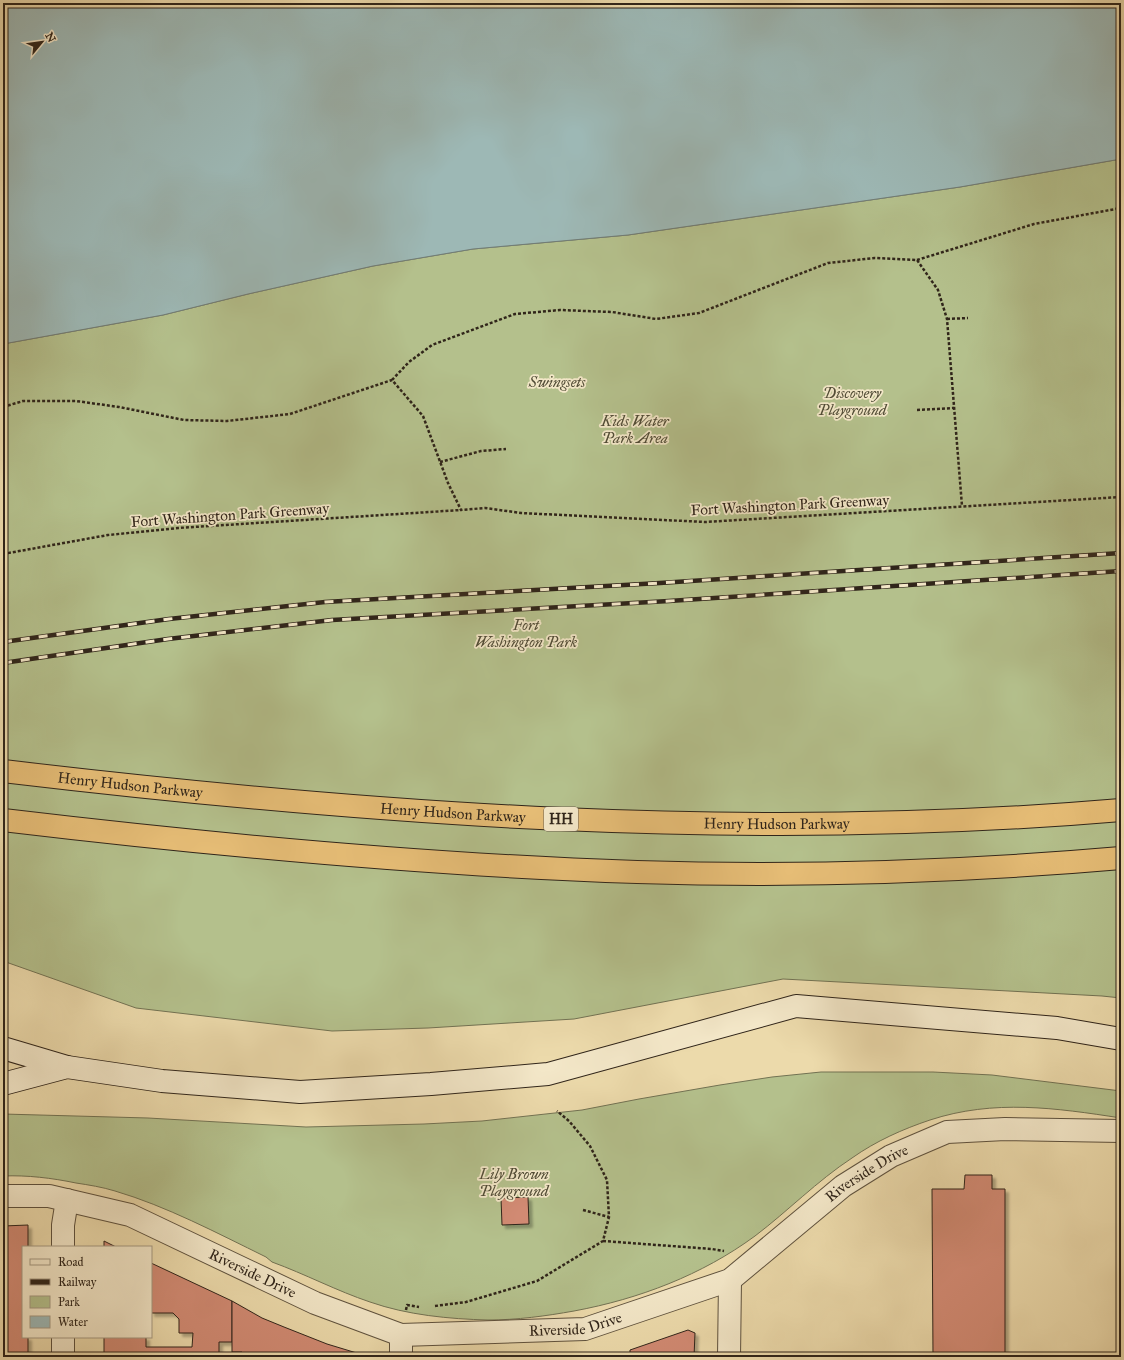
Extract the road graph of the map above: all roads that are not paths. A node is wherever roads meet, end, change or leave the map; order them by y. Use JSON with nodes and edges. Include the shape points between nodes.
{"nodes":[{"id":1,"x":3,"y":771,"type":"edge"},
{"id":2,"x":1121,"y":810,"type":"edge"},
{"id":3,"x":3,"y":820,"type":"edge"},
{"id":4,"x":1121,"y":858,"type":"edge"},
{"id":5,"x":1121,"y":1039,"type":"edge"},
{"id":6,"x":3,"y":1048,"type":"edge"},
{"id":7,"x":67,"y":1067,"type":"junction"},
{"id":8,"x":3,"y":1084,"type":"edge"},
{"id":9,"x":1121,"y":1131,"type":"edge"},
{"id":10,"x":3,"y":1196,"type":"edge"},
{"id":11,"x":67,"y":1200,"type":"junction"},
{"id":12,"x":63,"y":1246,"type":"edge"},
{"id":13,"x":730,"y":1280,"type":"junction"},
{"id":14,"x":403,"y":1325,"type":"junction"},
{"id":15,"x":63,"y":1338,"type":"edge"},
{"id":16,"x":63,"y":1357,"type":"edge"},
{"id":17,"x":401,"y":1357,"type":"edge"},
{"id":18,"x":729,"y":1357,"type":"edge"}],
"edges":[{"from":1,"to":2,"type":"highway","name":"Henry Hudson Parkway","number":"HH","via":[[340,806],[633,823],[917,823]]},
{"from":3,"to":4,"type":"highway","via":[[333,854],[638,872],[746,874],[945,870]]},
{"from":5,"to":7,"type":"street","via":[[1057,1028],[796,1006],[548,1074],[431,1084],[300,1092],[162,1081]]},
{"from":6,"to":7,"type":"street"},
{"from":7,"to":8,"type":"street"},
{"from":9,"to":13,"type":"street","name":"Riverside Drive","via":[[1005,1128],[947,1132],[891,1156],[843,1186]]},
{"from":10,"to":11,"type":"street","name":"Riverside Drive","via":[[49,1196]]},
{"from":11,"to":12,"type":"street"},
{"from":11,"to":14,"type":"street","name":"Riverside Drive","via":[[130,1215],[315,1303]]},
{"from":13,"to":14,"type":"street","name":"Riverside Drive","via":[[585,1329]]},
{"from":13,"to":18,"type":"street"},
{"from":14,"to":17,"type":"street"},
{"from":15,"to":16,"type":"street"}]}
